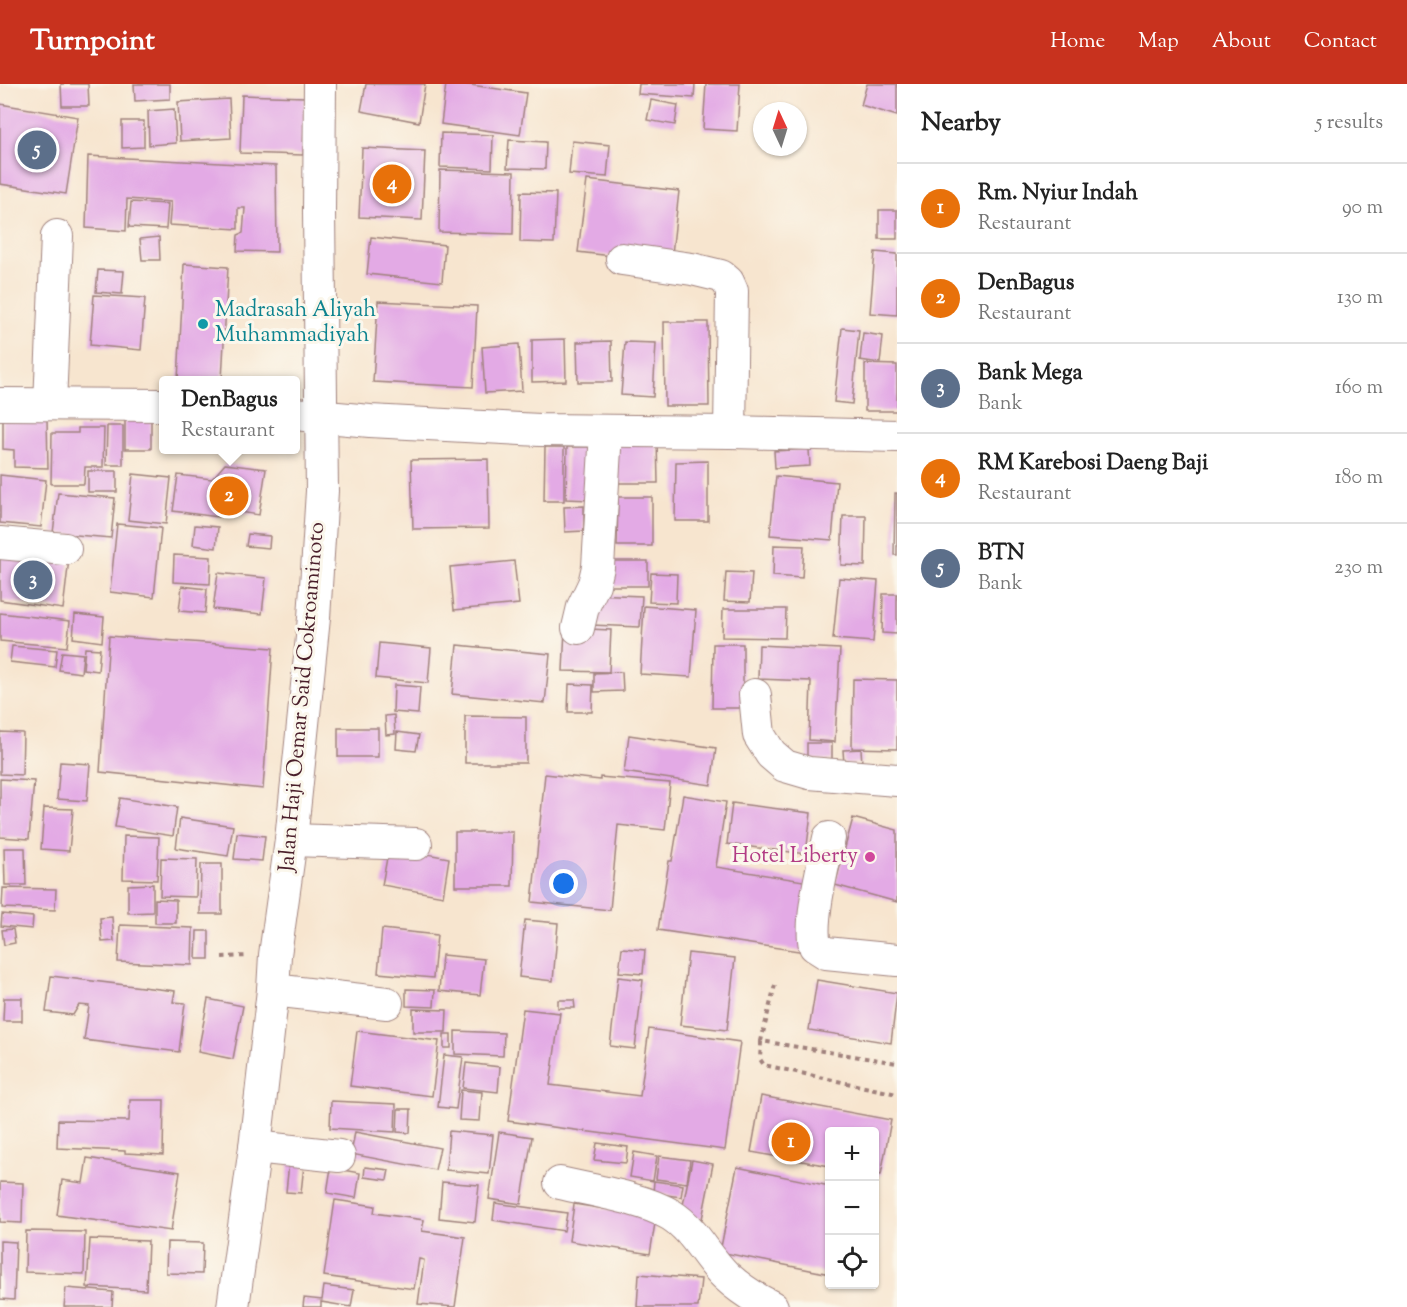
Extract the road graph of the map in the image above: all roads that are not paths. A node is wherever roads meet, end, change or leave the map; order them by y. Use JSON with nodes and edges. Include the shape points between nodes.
{"nodes":[{"id":1,"x":320,"y":84,"type":"edge"},
{"id":2,"x":57,"y":236,"type":"dead end"},
{"id":3,"x":622,"y":259,"type":"dead end"},
{"id":4,"x":0,"y":404,"type":"edge"},
{"id":5,"x":50,"y":404,"type":"junction"},
{"id":6,"x":159,"y":405,"type":"edge"},
{"id":7,"x":308,"y":415,"type":"edge"},
{"id":8,"x":606,"y":432,"type":"junction"},
{"id":9,"x":730,"y":432,"type":"junction"},
{"id":10,"x":897,"y":436,"type":"edge"},
{"id":11,"x":0,"y":543,"type":"edge"},
{"id":12,"x":65,"y":549,"type":"dead end"},
{"id":13,"x":578,"y":628,"type":"dead end"},
{"id":14,"x":755,"y":695,"type":"dead end"},
{"id":15,"x":897,"y":780,"type":"edge"},
{"id":16,"x":829,"y":838,"type":"dead end"},
{"id":17,"x":291,"y":840,"type":"junction"},
{"id":18,"x":416,"y":844,"type":"dead end"},
{"id":19,"x":897,"y":960,"type":"edge"},
{"id":20,"x":273,"y":990,"type":"junction"},
{"id":21,"x":387,"y":1003,"type":"dead end"},
{"id":22,"x":255,"y":1147,"type":"junction"},
{"id":23,"x":339,"y":1156,"type":"dead end"},
{"id":24,"x":560,"y":1183,"type":"dead end"},
{"id":25,"x":233,"y":1307,"type":"edge"},
{"id":26,"x":772,"y":1307,"type":"edge"}],
"edges":[{"from":1,"to":7,"type":"street","name":"Jalan Haji Oemar Said Cokroaminoto","via":[[319,211]]},
{"from":2,"to":5,"type":"street"},
{"from":3,"to":9,"type":"street","via":[[692,269],[721,276],[728,282],[732,291]]},
{"from":4,"to":5,"type":"street"},
{"from":5,"to":6,"type":"street"},
{"from":7,"to":8,"type":"street"},
{"from":7,"to":17,"type":"street","name":"Jalan Haji Oemar Said Cokroaminoto","via":[[322,491],[314,618]]},
{"from":8,"to":9,"type":"street"},
{"from":8,"to":13,"type":"street","via":[[597,567]]},
{"from":9,"to":10,"type":"street"},
{"from":11,"to":12,"type":"street"},
{"from":14,"to":15,"type":"street","via":[[759,735],[771,754],[785,766],[809,773]]},
{"from":16,"to":19,"type":"street","via":[[814,919],[815,946],[826,953]]},
{"from":17,"to":18,"type":"street"},
{"from":17,"to":20,"type":"street","name":"Jalan Haji Oemar Said Cokroaminoto"},
{"from":20,"to":21,"type":"street"},
{"from":20,"to":22,"type":"street","name":"Jalan Haji Oemar Said Cokroaminoto"},
{"from":22,"to":23,"type":"street"},
{"from":22,"to":25,"type":"street","name":"Jalan Haji Oemar Said Cokroaminoto"},
{"from":24,"to":26,"type":"street","via":[[645,1204],[671,1215],[690,1231],[726,1276]]}]}
